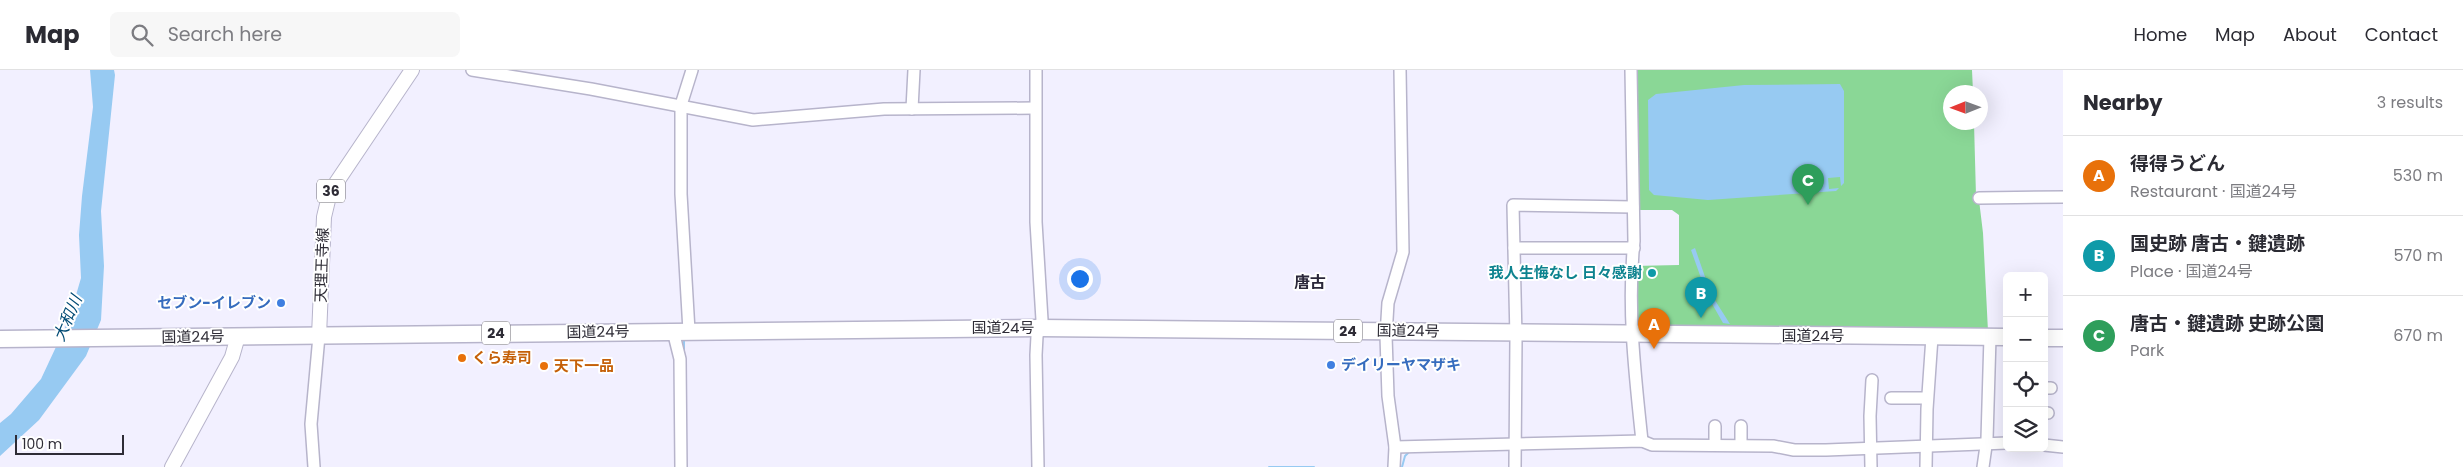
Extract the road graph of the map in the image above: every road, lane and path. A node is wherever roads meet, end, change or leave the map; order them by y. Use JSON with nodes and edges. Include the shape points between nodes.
{"nodes":[{"id":1,"x":412,"y":70,"type":"edge"},
{"id":2,"x":472,"y":70,"type":"edge"},
{"id":3,"x":692,"y":70,"type":"edge"},
{"id":4,"x":914,"y":70,"type":"edge"},
{"id":5,"x":1036,"y":70,"type":"edge"},
{"id":6,"x":1400,"y":70,"type":"edge"},
{"id":7,"x":1631,"y":70,"type":"edge"},
{"id":8,"x":680,"y":105,"type":"junction"},
{"id":9,"x":1035,"y":108,"type":"junction"},
{"id":10,"x":912,"y":109,"type":"junction"},
{"id":11,"x":2063,"y":197,"type":"edge"},
{"id":12,"x":1979,"y":198,"type":"dead end"},
{"id":13,"x":1633,"y":207,"type":"junction"},
{"id":14,"x":1514,"y":248,"type":"junction"},
{"id":15,"x":1634,"y":248,"type":"junction"},
{"id":16,"x":1040,"y":328,"type":"junction"},
{"id":17,"x":681,"y":331,"type":"junction"},
{"id":18,"x":1386,"y":331,"type":"junction"},
{"id":19,"x":1515,"y":332,"type":"junction"},
{"id":20,"x":1632,"y":335,"type":"junction"},
{"id":21,"x":238,"y":336,"type":"junction"},
{"id":22,"x":319,"y":336,"type":"junction"},
{"id":23,"x":1932,"y":337,"type":"junction"},
{"id":24,"x":1990,"y":337,"type":"junction"},
{"id":25,"x":2003,"y":337,"type":"edge"},
{"id":26,"x":2048,"y":338,"type":"edge"},
{"id":27,"x":2063,"y":338,"type":"edge"},
{"id":28,"x":0,"y":339,"type":"edge"},
{"id":29,"x":1872,"y":380,"type":"dead end"},
{"id":30,"x":1891,"y":398,"type":"dead end"},
{"id":31,"x":1927,"y":398,"type":"junction"},
{"id":32,"x":1715,"y":426,"type":"dead end"},
{"id":33,"x":1741,"y":426,"type":"dead end"},
{"id":34,"x":1642,"y":441,"type":"junction"},
{"id":35,"x":1986,"y":442,"type":"junction"},
{"id":36,"x":2003,"y":443,"type":"edge"},
{"id":37,"x":1715,"y":445,"type":"junction"},
{"id":38,"x":1742,"y":445,"type":"junction"},
{"id":39,"x":2048,"y":445,"type":"edge"},
{"id":40,"x":1926,"y":446,"type":"junction"},
{"id":41,"x":1394,"y":447,"type":"junction"},
{"id":42,"x":2063,"y":447,"type":"edge"},
{"id":43,"x":1514,"y":449,"type":"junction"},
{"id":44,"x":1870,"y":449,"type":"junction"},
{"id":45,"x":172,"y":467,"type":"edge"},
{"id":46,"x":314,"y":467,"type":"edge"},
{"id":47,"x":681,"y":467,"type":"edge"},
{"id":48,"x":1038,"y":467,"type":"edge"},
{"id":49,"x":1394,"y":467,"type":"edge"},
{"id":50,"x":1515,"y":467,"type":"edge"},
{"id":51,"x":1871,"y":467,"type":"edge"},
{"id":52,"x":1926,"y":467,"type":"edge"},
{"id":53,"x":1983,"y":467,"type":"edge"}],
"edges":[{"from":1,"to":22,"type":"main road","name":"天理王寺線","number":"36","via":[[330,192],[324,216]]},
{"from":2,"to":8,"type":"street"},
{"from":3,"to":8,"type":"street"},
{"from":4,"to":10,"type":"street"},
{"from":5,"to":9,"type":"street"},
{"from":6,"to":18,"type":"street","via":[[1404,252],[1388,303]]},
{"from":7,"to":13,"type":"street"},
{"from":8,"to":10,"type":"street","via":[[761,120]]},
{"from":8,"to":17,"type":"street"},
{"from":9,"to":10,"type":"street"},
{"from":9,"to":16,"type":"street"},
{"from":11,"to":12,"type":"street"},
{"from":13,"to":14,"type":"street","via":[[1513,205]]},
{"from":13,"to":15,"type":"street"},
{"from":14,"to":15,"type":"street"},
{"from":14,"to":19,"type":"street"},
{"from":15,"to":20,"type":"street","via":[[1631,269]]},
{"from":16,"to":17,"type":"highway","name":"国道24号","number":"24"},
{"from":16,"to":18,"type":"highway","name":"国道24号","number":"24"},
{"from":16,"to":48,"type":"street","via":[[1036,355]]},
{"from":17,"to":22,"type":"highway","name":"国道24号","number":"24"},
{"from":17,"to":47,"type":"street"},
{"from":18,"to":19,"type":"highway","name":"国道24号","number":"24"},
{"from":18,"to":41,"type":"street"},
{"from":19,"to":20,"type":"highway","name":"国道24号","number":"24"},
{"from":19,"to":43,"type":"street"},
{"from":20,"to":23,"type":"highway","name":"国道24号","number":"24"},
{"from":20,"to":34,"type":"street"},
{"from":21,"to":22,"type":"highway","name":"国道24号","number":"24"},
{"from":21,"to":28,"type":"highway","name":"国道24号","number":"24"},
{"from":21,"to":45,"type":"main road","via":[[232,357]]},
{"from":22,"to":46,"type":"street","via":[[310,424]]},
{"from":23,"to":24,"type":"highway","name":"国道24号","number":"24"},
{"from":23,"to":31,"type":"street"},
{"from":24,"to":25,"type":"highway","name":"国道24号","number":"24"},
{"from":24,"to":35,"type":"street"},
{"from":26,"to":27,"type":"highway"},
{"from":29,"to":44,"type":"street"},
{"from":30,"to":31,"type":"street"},
{"from":31,"to":40,"type":"street"},
{"from":32,"to":37,"type":"street"},
{"from":33,"to":38,"type":"street"},
{"from":34,"to":37,"type":"street","via":[[1652,445]]},
{"from":34,"to":43,"type":"street"},
{"from":35,"to":36,"type":"street"},
{"from":35,"to":40,"type":"street"},
{"from":35,"to":53,"type":"street"},
{"from":37,"to":38,"type":"street"},
{"from":38,"to":44,"type":"street","via":[[1802,450]]},
{"from":39,"to":42,"type":"street"},
{"from":40,"to":44,"type":"street"},
{"from":40,"to":52,"type":"street"},
{"from":41,"to":43,"type":"street"},
{"from":41,"to":49,"type":"street"},
{"from":43,"to":50,"type":"street"},
{"from":44,"to":51,"type":"street"}]}
